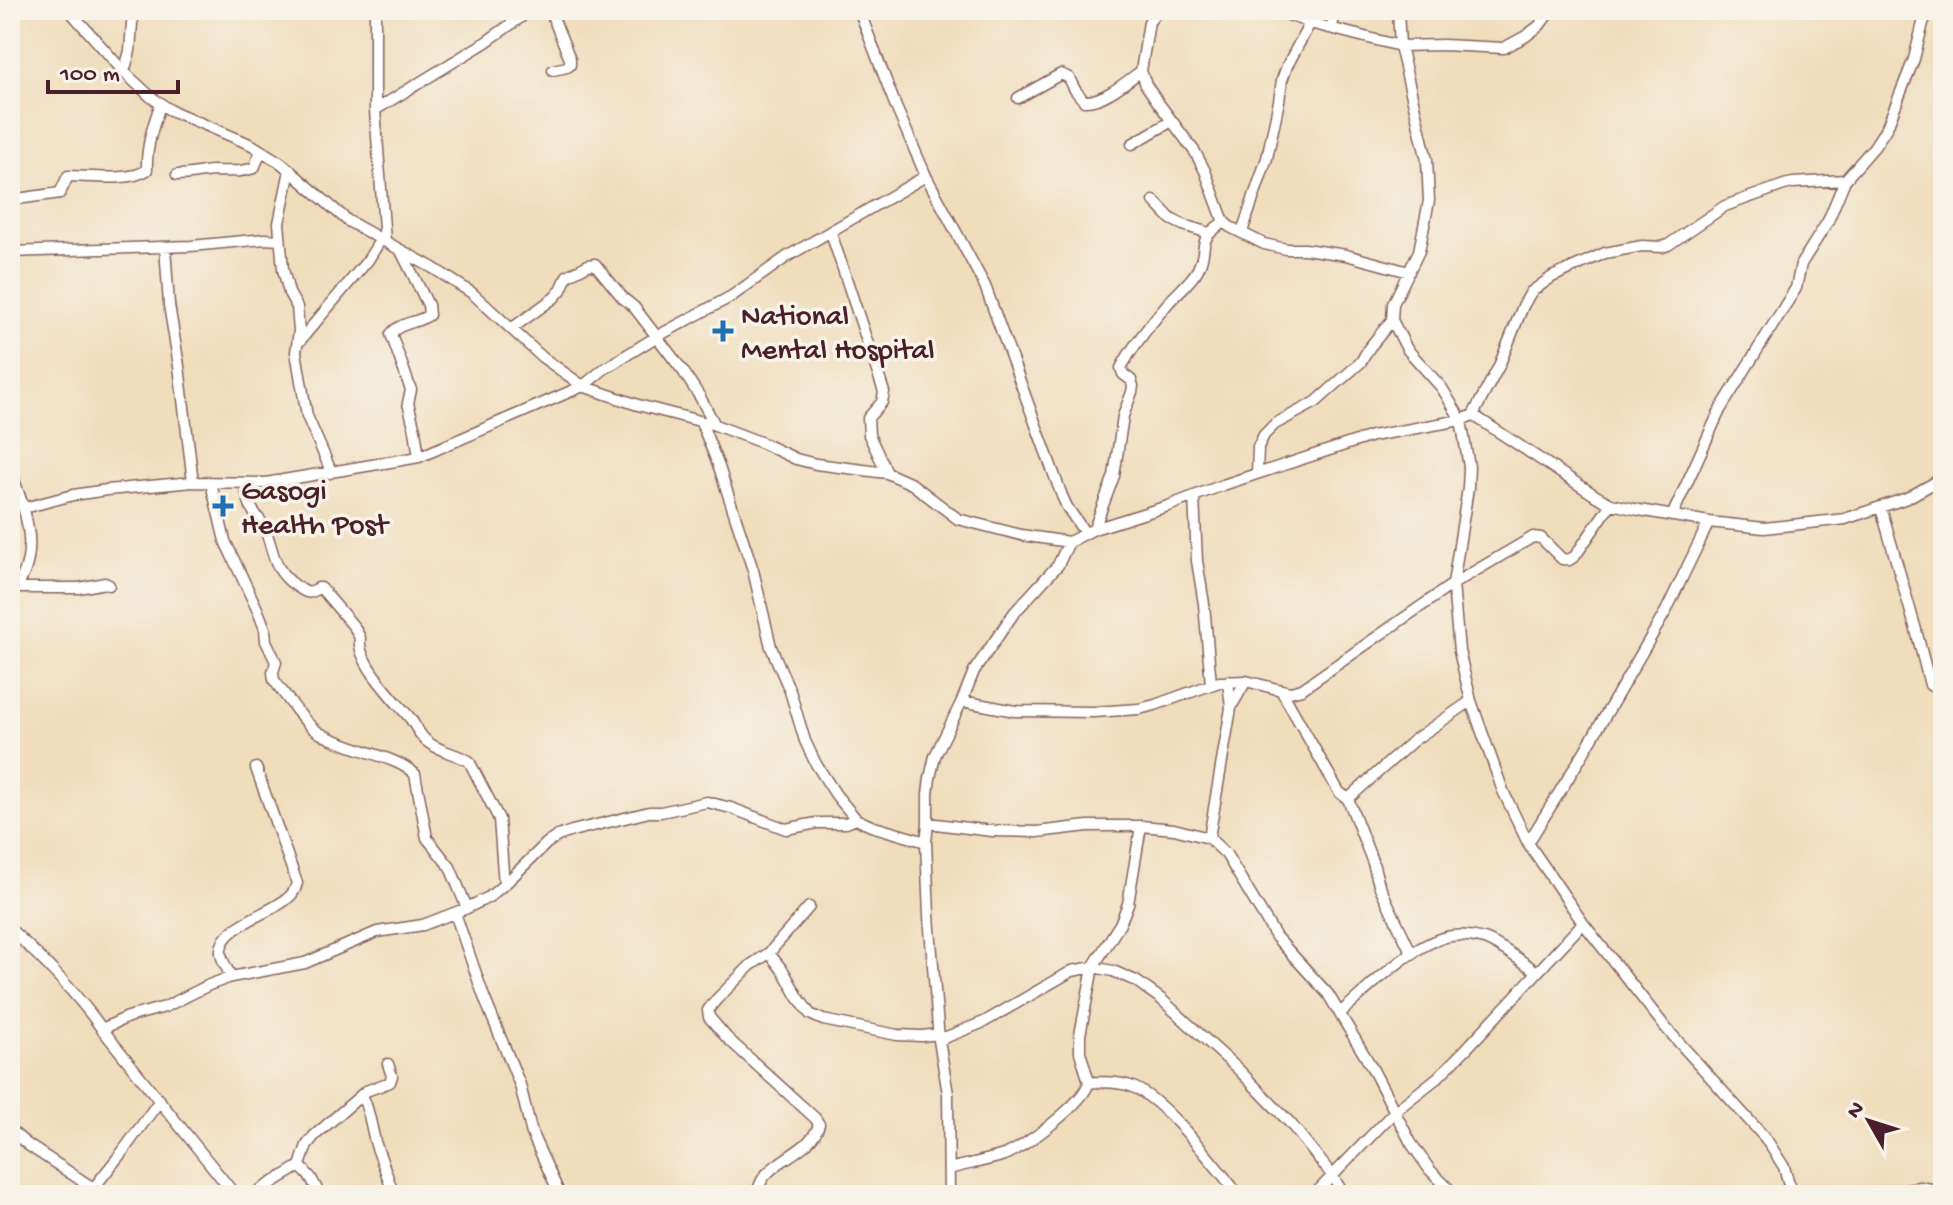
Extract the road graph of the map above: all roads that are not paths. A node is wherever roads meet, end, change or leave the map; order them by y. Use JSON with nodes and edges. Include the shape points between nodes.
{"nodes":[{"id":1,"x":69,"y":10,"type":"edge"},
{"id":2,"x":136,"y":10,"type":"edge"},
{"id":3,"x":375,"y":10,"type":"edge"},
{"id":4,"x":531,"y":10,"type":"edge"},
{"id":5,"x":550,"y":10,"type":"edge"},
{"id":6,"x":859,"y":10,"type":"edge"},
{"id":7,"x":1158,"y":10,"type":"edge"},
{"id":8,"x":1275,"y":10,"type":"edge"},
{"id":9,"x":1337,"y":10,"type":"edge"},
{"id":10,"x":1398,"y":10,"type":"edge"},
{"id":11,"x":1551,"y":10,"type":"edge"},
{"id":12,"x":1929,"y":10,"type":"edge"},
{"id":13,"x":1310,"y":23,"type":"junction"},
{"id":14,"x":1331,"y":28,"type":"junction"},
{"id":15,"x":1400,"y":46,"type":"junction"},
{"id":16,"x":553,"y":70,"type":"dead end"},
{"id":17,"x":1141,"y":71,"type":"junction"},
{"id":18,"x":124,"y":72,"type":"junction"},
{"id":19,"x":1018,"y":98,"type":"dead end"},
{"id":20,"x":161,"y":103,"type":"junction"},
{"id":21,"x":375,"y":110,"type":"junction"},
{"id":22,"x":1172,"y":121,"type":"junction"},
{"id":23,"x":1132,"y":144,"type":"dead end"},
{"id":24,"x":261,"y":151,"type":"junction"},
{"id":25,"x":290,"y":170,"type":"junction"},
{"id":26,"x":177,"y":175,"type":"dead end"},
{"id":27,"x":926,"y":176,"type":"junction"},
{"id":28,"x":1845,"y":180,"type":"junction"},
{"id":29,"x":10,"y":200,"type":"edge"},
{"id":30,"x":1154,"y":201,"type":"dead end"},
{"id":31,"x":1224,"y":222,"type":"junction"},
{"id":32,"x":1242,"y":232,"type":"junction"},
{"id":33,"x":831,"y":233,"type":"junction"},
{"id":34,"x":1209,"y":233,"type":"junction"},
{"id":35,"x":280,"y":240,"type":"junction"},
{"id":36,"x":383,"y":240,"type":"junction"},
{"id":37,"x":165,"y":247,"type":"junction"},
{"id":38,"x":401,"y":251,"type":"junction"},
{"id":39,"x":10,"y":252,"type":"edge"},
{"id":40,"x":1409,"y":272,"type":"junction"},
{"id":41,"x":1392,"y":320,"type":"junction"},
{"id":42,"x":511,"y":329,"type":"junction"},
{"id":43,"x":656,"y":337,"type":"junction"},
{"id":44,"x":298,"y":343,"type":"junction"},
{"id":45,"x":583,"y":386,"type":"junction"},
{"id":46,"x":1473,"y":415,"type":"junction"},
{"id":47,"x":1461,"y":420,"type":"junction"},
{"id":48,"x":701,"y":422,"type":"junction"},
{"id":49,"x":715,"y":425,"type":"junction"},
{"id":50,"x":419,"y":457,"type":"junction"},
{"id":51,"x":10,"y":469,"type":"edge"},
{"id":52,"x":330,"y":473,"type":"junction"},
{"id":53,"x":887,"y":473,"type":"junction"},
{"id":54,"x":1257,"y":473,"type":"junction"},
{"id":55,"x":1943,"y":478,"type":"edge"},
{"id":56,"x":193,"y":482,"type":"junction"},
{"id":57,"x":211,"y":483,"type":"junction"},
{"id":58,"x":245,"y":484,"type":"junction"},
{"id":59,"x":1194,"y":496,"type":"junction"},
{"id":60,"x":1611,"y":504,"type":"junction"},
{"id":61,"x":24,"y":508,"type":"junction"},
{"id":62,"x":1881,"y":508,"type":"junction"},
{"id":63,"x":1672,"y":516,"type":"junction"},
{"id":64,"x":1709,"y":522,"type":"junction"},
{"id":65,"x":1089,"y":531,"type":"junction"},
{"id":66,"x":1069,"y":542,"type":"junction"},
{"id":67,"x":1453,"y":584,"type":"junction"},
{"id":68,"x":109,"y":585,"type":"dead end"},
{"id":69,"x":13,"y":592,"type":"edge"},
{"id":70,"x":1228,"y":681,"type":"junction"},
{"id":71,"x":1246,"y":681,"type":"junction"},
{"id":72,"x":1211,"y":684,"type":"junction"},
{"id":73,"x":1930,"y":685,"type":"dead end"},
{"id":74,"x":1281,"y":690,"type":"junction"},
{"id":75,"x":962,"y":701,"type":"junction"},
{"id":76,"x":1471,"y":701,"type":"junction"},
{"id":77,"x":1231,"y":708,"type":"junction"},
{"id":78,"x":256,"y":768,"type":"dead end"},
{"id":79,"x":1348,"y":799,"type":"junction"},
{"id":80,"x":856,"y":819,"type":"junction"},
{"id":81,"x":928,"y":823,"type":"junction"},
{"id":82,"x":1141,"y":826,"type":"junction"},
{"id":83,"x":1209,"y":838,"type":"junction"},
{"id":84,"x":926,"y":842,"type":"junction"},
{"id":85,"x":1528,"y":843,"type":"junction"},
{"id":86,"x":504,"y":885,"type":"junction"},
{"id":87,"x":809,"y":907,"type":"dead end"},
{"id":88,"x":467,"y":908,"type":"junction"},
{"id":89,"x":455,"y":913,"type":"junction"},
{"id":90,"x":1583,"y":923,"type":"junction"},
{"id":91,"x":10,"y":929,"type":"edge"},
{"id":92,"x":769,"y":953,"type":"junction"},
{"id":93,"x":1412,"y":954,"type":"junction"},
{"id":94,"x":1093,"y":967,"type":"junction"},
{"id":95,"x":1537,"y":972,"type":"junction"},
{"id":96,"x":231,"y":977,"type":"junction"},
{"id":97,"x":1340,"y":1013,"type":"junction"},
{"id":98,"x":102,"y":1029,"type":"junction"},
{"id":99,"x":939,"y":1037,"type":"junction"},
{"id":100,"x":388,"y":1064,"type":"dead end"},
{"id":101,"x":1089,"y":1082,"type":"junction"},
{"id":102,"x":362,"y":1095,"type":"junction"},
{"id":103,"x":160,"y":1100,"type":"junction"},
{"id":104,"x":1395,"y":1111,"type":"junction"},
{"id":105,"x":10,"y":1130,"type":"edge"},
{"id":106,"x":300,"y":1166,"type":"junction"},
{"id":107,"x":949,"y":1169,"type":"junction"},
{"id":108,"x":1332,"y":1175,"type":"junction"},
{"id":109,"x":90,"y":1192,"type":"edge"},
{"id":110,"x":235,"y":1195,"type":"edge"},
{"id":111,"x":252,"y":1195,"type":"edge"},
{"id":112,"x":320,"y":1195,"type":"edge"},
{"id":113,"x":393,"y":1195,"type":"edge"},
{"id":114,"x":560,"y":1195,"type":"edge"},
{"id":115,"x":756,"y":1195,"type":"edge"},
{"id":116,"x":949,"y":1195,"type":"edge"},
{"id":117,"x":1239,"y":1195,"type":"edge"},
{"id":118,"x":1314,"y":1195,"type":"edge"},
{"id":119,"x":1344,"y":1195,"type":"edge"},
{"id":120,"x":1455,"y":1195,"type":"edge"},
{"id":121,"x":1792,"y":1195,"type":"edge"},
{"id":122,"x":1864,"y":1195,"type":"edge"},
{"id":123,"x":1938,"y":1195,"type":"edge"}],
"edges":[{"from":1,"to":18,"type":"street"},
{"from":2,"to":18,"type":"street"},
{"from":3,"to":21,"type":"street"},
{"from":4,"to":21,"type":"street"},
{"from":5,"to":16,"type":"street","via":[[570,59],[567,67]]},
{"from":6,"to":27,"type":"street"},
{"from":7,"to":17,"type":"street","via":[[1149,22]]},
{"from":8,"to":13,"type":"street"},
{"from":9,"to":14,"type":"street"},
{"from":10,"to":15,"type":"street"},
{"from":11,"to":15,"type":"street","via":[[1539,26],[1504,48]]},
{"from":12,"to":28,"type":"street","via":[[1887,127]]},
{"from":13,"to":14,"type":"street"},
{"from":13,"to":32,"type":"street","via":[[1282,80],[1267,158]]},
{"from":14,"to":15,"type":"street"},
{"from":15,"to":40,"type":"street","via":[[1427,160],[1429,201]]},
{"from":17,"to":19,"type":"street","via":[[1091,101],[1084,101],[1061,74]]},
{"from":17,"to":22,"type":"street"},
{"from":18,"to":20,"type":"street"},
{"from":20,"to":24,"type":"street"},
{"from":20,"to":29,"type":"street","via":[[143,174],[68,176],[60,193]]},
{"from":21,"to":36,"type":"street"},
{"from":22,"to":23,"type":"street"},
{"from":22,"to":31,"type":"street","via":[[1205,171]]},
{"from":24,"to":25,"type":"street"},
{"from":24,"to":26,"type":"street","via":[[248,170]]},
{"from":25,"to":35,"type":"street"},
{"from":25,"to":36,"type":"street","via":[[348,221]]},
{"from":27,"to":33,"type":"street"},
{"from":27,"to":65,"type":"street","via":[[985,286],[1067,507]]},
{"from":28,"to":46,"type":"street","via":[[1793,183],[1760,193],[1725,206],[1668,245],[1605,253],[1552,277],[1531,292]]},
{"from":28,"to":63,"type":"street","via":[[1828,221],[1805,255],[1796,288],[1720,410]]},
{"from":30,"to":34,"type":"street","via":[[1171,219]]},
{"from":31,"to":32,"type":"street"},
{"from":31,"to":34,"type":"street"},
{"from":32,"to":40,"type":"street","via":[[1264,244],[1346,255]]},
{"from":33,"to":43,"type":"street"},
{"from":33,"to":53,"type":"street","via":[[884,392],[868,427]]},
{"from":34,"to":65,"type":"street","via":[[1196,273],[1121,368],[1131,380],[1132,392],[1114,476]]},
{"from":35,"to":37,"type":"street"},
{"from":35,"to":44,"type":"street","via":[[285,280],[297,307]]},
{"from":36,"to":38,"type":"street"},
{"from":36,"to":44,"type":"street"},
{"from":37,"to":39,"type":"street"},
{"from":37,"to":56,"type":"street"},
{"from":38,"to":42,"type":"street","via":[[472,293]]},
{"from":38,"to":50,"type":"street","via":[[429,315],[391,334],[411,390],[408,403]]},
{"from":40,"to":41,"type":"street","via":[[1393,304]]},
{"from":41,"to":47,"type":"street","via":[[1407,349],[1442,388]]},
{"from":41,"to":54,"type":"street","via":[[1361,362],[1316,402],[1264,435]]},
{"from":42,"to":43,"type":"street","via":[[554,298],[567,276],[595,264]]},
{"from":42,"to":45,"type":"street"},
{"from":43,"to":45,"type":"street"},
{"from":43,"to":49,"type":"street"},
{"from":44,"to":52,"type":"street","via":[[307,416]]},
{"from":45,"to":48,"type":"street"},
{"from":45,"to":50,"type":"street"},
{"from":46,"to":47,"type":"street"},
{"from":46,"to":60,"type":"street"},
{"from":47,"to":54,"type":"street","via":[[1372,436]]},
{"from":47,"to":67,"type":"street","via":[[1468,488]]},
{"from":48,"to":49,"type":"street"},
{"from":48,"to":80,"type":"street","via":[[805,741]]},
{"from":49,"to":53,"type":"street","via":[[796,459]]},
{"from":50,"to":52,"type":"street"},
{"from":51,"to":61,"type":"street"},
{"from":52,"to":58,"type":"street"},
{"from":53,"to":66,"type":"street","via":[[912,484],[958,519]]},
{"from":54,"to":59,"type":"street"},
{"from":55,"to":62,"type":"street"},
{"from":56,"to":57,"type":"street"},
{"from":56,"to":61,"type":"street","via":[[73,495]]},
{"from":57,"to":58,"type":"street"},
{"from":57,"to":88,"type":"street","via":[[225,541],[276,662],[274,680],[316,731],[415,774],[427,838],[450,867]]},
{"from":58,"to":86,"type":"street","via":[[286,580],[305,593],[321,588],[355,628],[369,666],[422,737],[469,761],[499,819]]},
{"from":59,"to":65,"type":"street"},
{"from":59,"to":72,"type":"street"},
{"from":60,"to":63,"type":"street"},
{"from":60,"to":67,"type":"street","via":[[1569,560],[1533,537]]},
{"from":61,"to":69,"type":"street","via":[[28,564]]},
{"from":62,"to":64,"type":"street","via":[[1845,519],[1764,528]]},
{"from":62,"to":73,"type":"street"},
{"from":63,"to":64,"type":"street"},
{"from":64,"to":85,"type":"street","via":[[1666,611]]},
{"from":65,"to":66,"type":"street"},
{"from":66,"to":75,"type":"street","via":[[1058,565],[1014,613],[974,671]]},
{"from":67,"to":74,"type":"street","via":[[1302,689]]},
{"from":67,"to":76,"type":"street","via":[[1459,651]]},
{"from":68,"to":69,"type":"street"},
{"from":70,"to":71,"type":"street"},
{"from":70,"to":72,"type":"street"},
{"from":70,"to":77,"type":"street"},
{"from":71,"to":74,"type":"street"},
{"from":71,"to":77,"type":"street"},
{"from":72,"to":75,"type":"street","via":[[1139,709],[1015,711]]},
{"from":74,"to":79,"type":"street","via":[[1339,792]]},
{"from":75,"to":81,"type":"street","via":[[935,756]]},
{"from":76,"to":79,"type":"street","via":[[1414,740]]},
{"from":76,"to":85,"type":"street"},
{"from":77,"to":83,"type":"street"},
{"from":78,"to":96,"type":"street","via":[[297,883],[287,899],[238,927],[223,942],[221,953]]},
{"from":79,"to":93,"type":"street","via":[[1379,885]]},
{"from":80,"to":84,"type":"street"},
{"from":80,"to":86,"type":"street","via":[[786,829],[707,802],[649,812],[558,836]]},
{"from":81,"to":82,"type":"street","via":[[1037,832]]},
{"from":81,"to":84,"type":"street"},
{"from":82,"to":83,"type":"street"},
{"from":82,"to":94,"type":"street","via":[[1128,904]]},
{"from":83,"to":97,"type":"street","via":[[1226,854],[1276,937]]},
{"from":84,"to":99,"type":"street"},
{"from":85,"to":90,"type":"street"},
{"from":86,"to":88,"type":"street"},
{"from":87,"to":92,"type":"street"},
{"from":88,"to":89,"type":"street"},
{"from":89,"to":96,"type":"street","via":[[423,925],[377,932],[305,963]]},
{"from":89,"to":114,"type":"street","via":[[520,1085],[532,1134]]},
{"from":90,"to":95,"type":"street"},
{"from":90,"to":121,"type":"street","via":[[1666,1028],[1766,1139],[1784,1167]]},
{"from":91,"to":98,"type":"street","via":[[56,972]]},
{"from":92,"to":99,"type":"street","via":[[810,1014],[897,1035]]},
{"from":92,"to":115,"type":"street","via":[[716,1000],[709,1017],[819,1124],[806,1144],[761,1180]]},
{"from":93,"to":95,"type":"street","via":[[1447,936],[1461,935],[1485,940]]},
{"from":93,"to":97,"type":"street"},
{"from":94,"to":99,"type":"street","via":[[1072,971],[984,1022]]},
{"from":94,"to":101,"type":"street","via":[[1080,1035]]},
{"from":94,"to":108,"type":"street","via":[[1136,981],[1161,999],[1238,1069]]},
{"from":95,"to":104,"type":"street","via":[[1437,1078]]},
{"from":96,"to":98,"type":"street"},
{"from":97,"to":104,"type":"street"},
{"from":98,"to":103,"type":"street"},
{"from":99,"to":107,"type":"street","via":[[948,1094]]},
{"from":100,"to":102,"type":"street","via":[[390,1082]]},
{"from":101,"to":107,"type":"street","via":[[1045,1129],[1007,1154]]},
{"from":101,"to":117,"type":"street","via":[[1125,1084],[1148,1096]]},
{"from":102,"to":106,"type":"street","via":[[314,1136]]},
{"from":102,"to":113,"type":"street"},
{"from":103,"to":109,"type":"street"},
{"from":103,"to":110,"type":"street"},
{"from":104,"to":108,"type":"street"},
{"from":104,"to":120,"type":"street","via":[[1430,1170]]},
{"from":105,"to":109,"type":"street"},
{"from":106,"to":111,"type":"street"},
{"from":106,"to":112,"type":"street"},
{"from":107,"to":116,"type":"street"},
{"from":108,"to":118,"type":"street"},
{"from":108,"to":119,"type":"street"},
{"from":122,"to":123,"type":"street","via":[[1920,1187]]}]}
